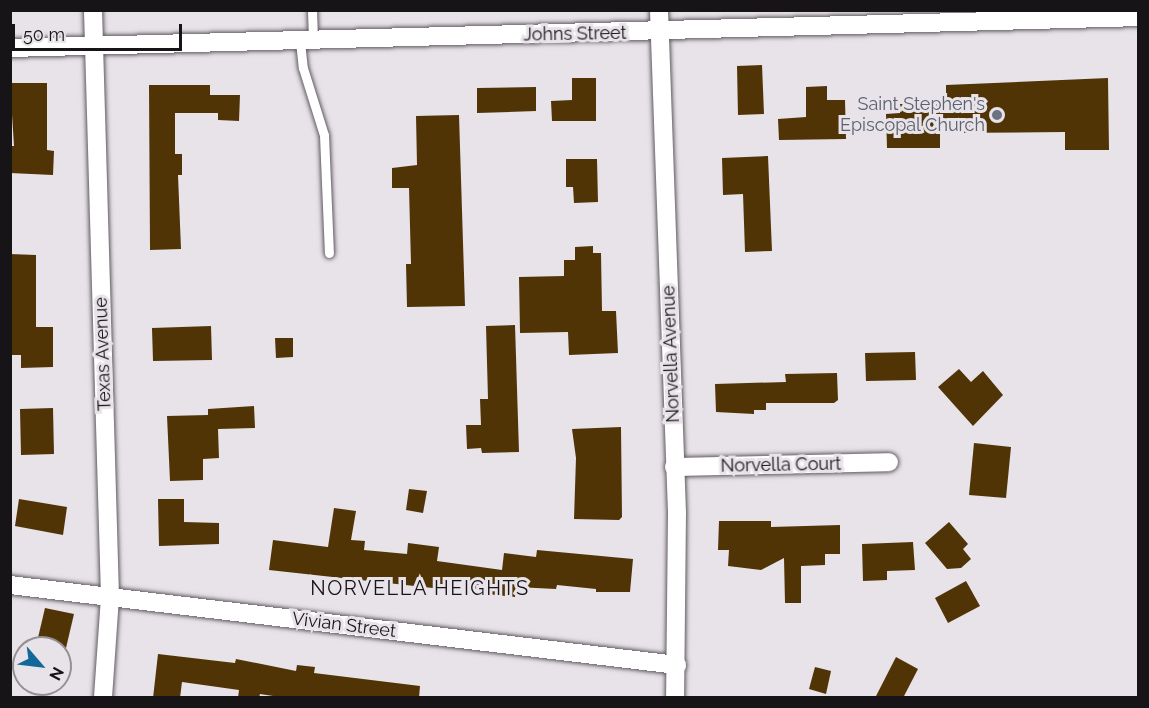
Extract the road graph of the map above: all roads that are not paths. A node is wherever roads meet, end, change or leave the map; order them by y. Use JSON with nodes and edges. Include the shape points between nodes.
{"nodes":[{"id":1,"x":93,"y":10,"type":"edge"},
{"id":2,"x":312,"y":10,"type":"edge"},
{"id":3,"x":659,"y":10,"type":"edge"},
{"id":4,"x":1019,"y":15,"type":"edge"},
{"id":5,"x":1138,"y":17,"type":"edge"},
{"id":6,"x":660,"y":31,"type":"junction"},
{"id":7,"x":306,"y":40,"type":"junction"},
{"id":8,"x":94,"y":45,"type":"junction"},
{"id":9,"x":10,"y":48,"type":"edge"},
{"id":10,"x":329,"y":253,"type":"dead end"},
{"id":11,"x":889,"y":462,"type":"dead end"},
{"id":12,"x":674,"y":467,"type":"junction"},
{"id":13,"x":10,"y":585,"type":"edge"},
{"id":14,"x":110,"y":597,"type":"junction"},
{"id":15,"x":677,"y":665,"type":"junction"},
{"id":16,"x":103,"y":698,"type":"edge"},
{"id":17,"x":675,"y":698,"type":"edge"}],
"edges":[{"from":1,"to":8,"type":"street","name":"Texas Avenue"},
{"from":2,"to":7,"type":"lane"},
{"from":3,"to":6,"type":"street","name":"Norvella Avenue"},
{"from":4,"to":5,"type":"street","name":"Johns Street"},
{"from":4,"to":6,"type":"street","name":"Johns Street"},
{"from":6,"to":7,"type":"street","name":"Johns Street"},
{"from":6,"to":12,"type":"street","name":"Norvella Avenue"},
{"from":7,"to":8,"type":"street","name":"Johns Street"},
{"from":7,"to":10,"type":"lane","via":[[303,68],[324,135]]},
{"from":8,"to":9,"type":"street","name":"Johns Street"},
{"from":8,"to":14,"type":"street","name":"Texas Avenue"},
{"from":11,"to":12,"type":"street","name":"Norvella Court"},
{"from":12,"to":15,"type":"street","name":"Norvella Avenue"},
{"from":13,"to":14,"type":"street","name":"Vivian Street"},
{"from":14,"to":15,"type":"street","name":"Vivian Street"},
{"from":14,"to":16,"type":"street","name":"Texas Avenue"},
{"from":15,"to":17,"type":"street","name":"Norvella Avenue"}]}
